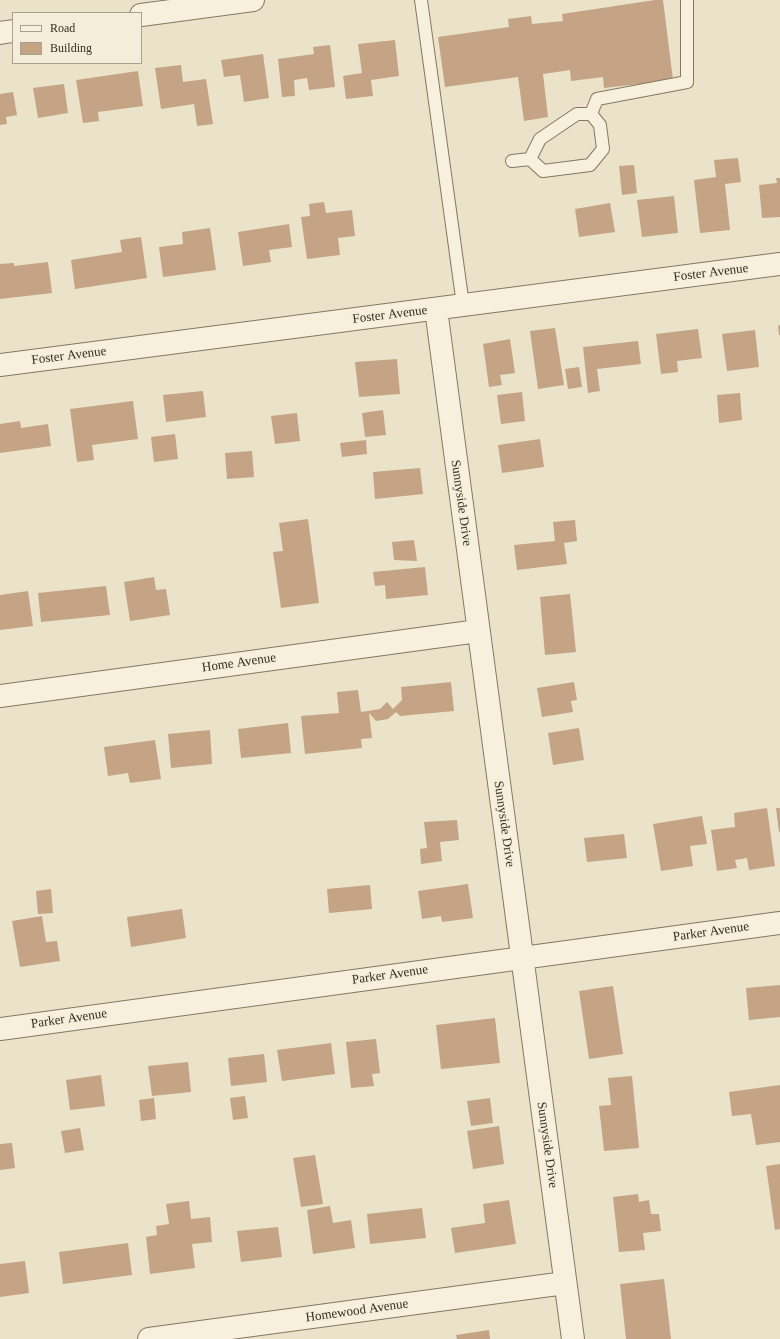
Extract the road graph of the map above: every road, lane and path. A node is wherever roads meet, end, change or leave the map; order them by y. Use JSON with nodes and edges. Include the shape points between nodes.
{"nodes":[{"id":1,"x":253,"y":0,"type":"edge"},
{"id":2,"x":421,"y":0,"type":"edge"},
{"id":3,"x":687,"y":0,"type":"edge"},
{"id":4,"x":142,"y":15,"type":"edge"},
{"id":5,"x":12,"y":32,"type":"edge"},
{"id":6,"x":0,"y":33,"type":"edge"},
{"id":7,"x":591,"y":114,"type":"junction"},
{"id":8,"x":530,"y":159,"type":"junction"},
{"id":9,"x":512,"y":161,"type":"dead end"},
{"id":10,"x":780,"y":264,"type":"edge"},
{"id":11,"x":463,"y":305,"type":"junction"},
{"id":12,"x":436,"y":309,"type":"junction"},
{"id":13,"x":0,"y":365,"type":"edge"},
{"id":14,"x":478,"y":631,"type":"junction"},
{"id":15,"x":0,"y":696,"type":"edge"},
{"id":16,"x":780,"y":923,"type":"edge"},
{"id":17,"x":522,"y":958,"type":"junction"},
{"id":18,"x":0,"y":1029,"type":"edge"},
{"id":19,"x":565,"y":1283,"type":"junction"},
{"id":20,"x":148,"y":1339,"type":"edge"},
{"id":21,"x":573,"y":1339,"type":"edge"}],
"edges":[{"from":1,"to":4,"type":"street"},
{"from":2,"to":11,"type":"lane"},
{"from":3,"to":7,"type":"lane","via":[[687,82],[596,99]]},
{"from":5,"to":6,"type":"street"},
{"from":7,"to":8,"type":"lane","via":[[577,114],[540,139]]},
{"from":7,"to":8,"type":"lane","via":[[600,125],[603,149],[590,165],[543,171]]},
{"from":8,"to":9,"type":"lane"},
{"from":10,"to":11,"type":"street","name":"Foster Avenue"},
{"from":11,"to":12,"type":"street","name":"Foster Avenue"},
{"from":12,"to":13,"type":"street","name":"Foster Avenue"},
{"from":12,"to":14,"type":"street","name":"Sunnyside Drive"},
{"from":14,"to":15,"type":"street","name":"Home Avenue"},
{"from":14,"to":17,"type":"street","name":"Sunnyside Drive"},
{"from":16,"to":17,"type":"street","name":"Parker Avenue"},
{"from":17,"to":18,"type":"street","name":"Parker Avenue"},
{"from":17,"to":19,"type":"street","name":"Sunnyside Drive"},
{"from":19,"to":20,"type":"street","name":"Homewood Avenue"},
{"from":19,"to":21,"type":"street","name":"Sunnyside Drive"}]}
